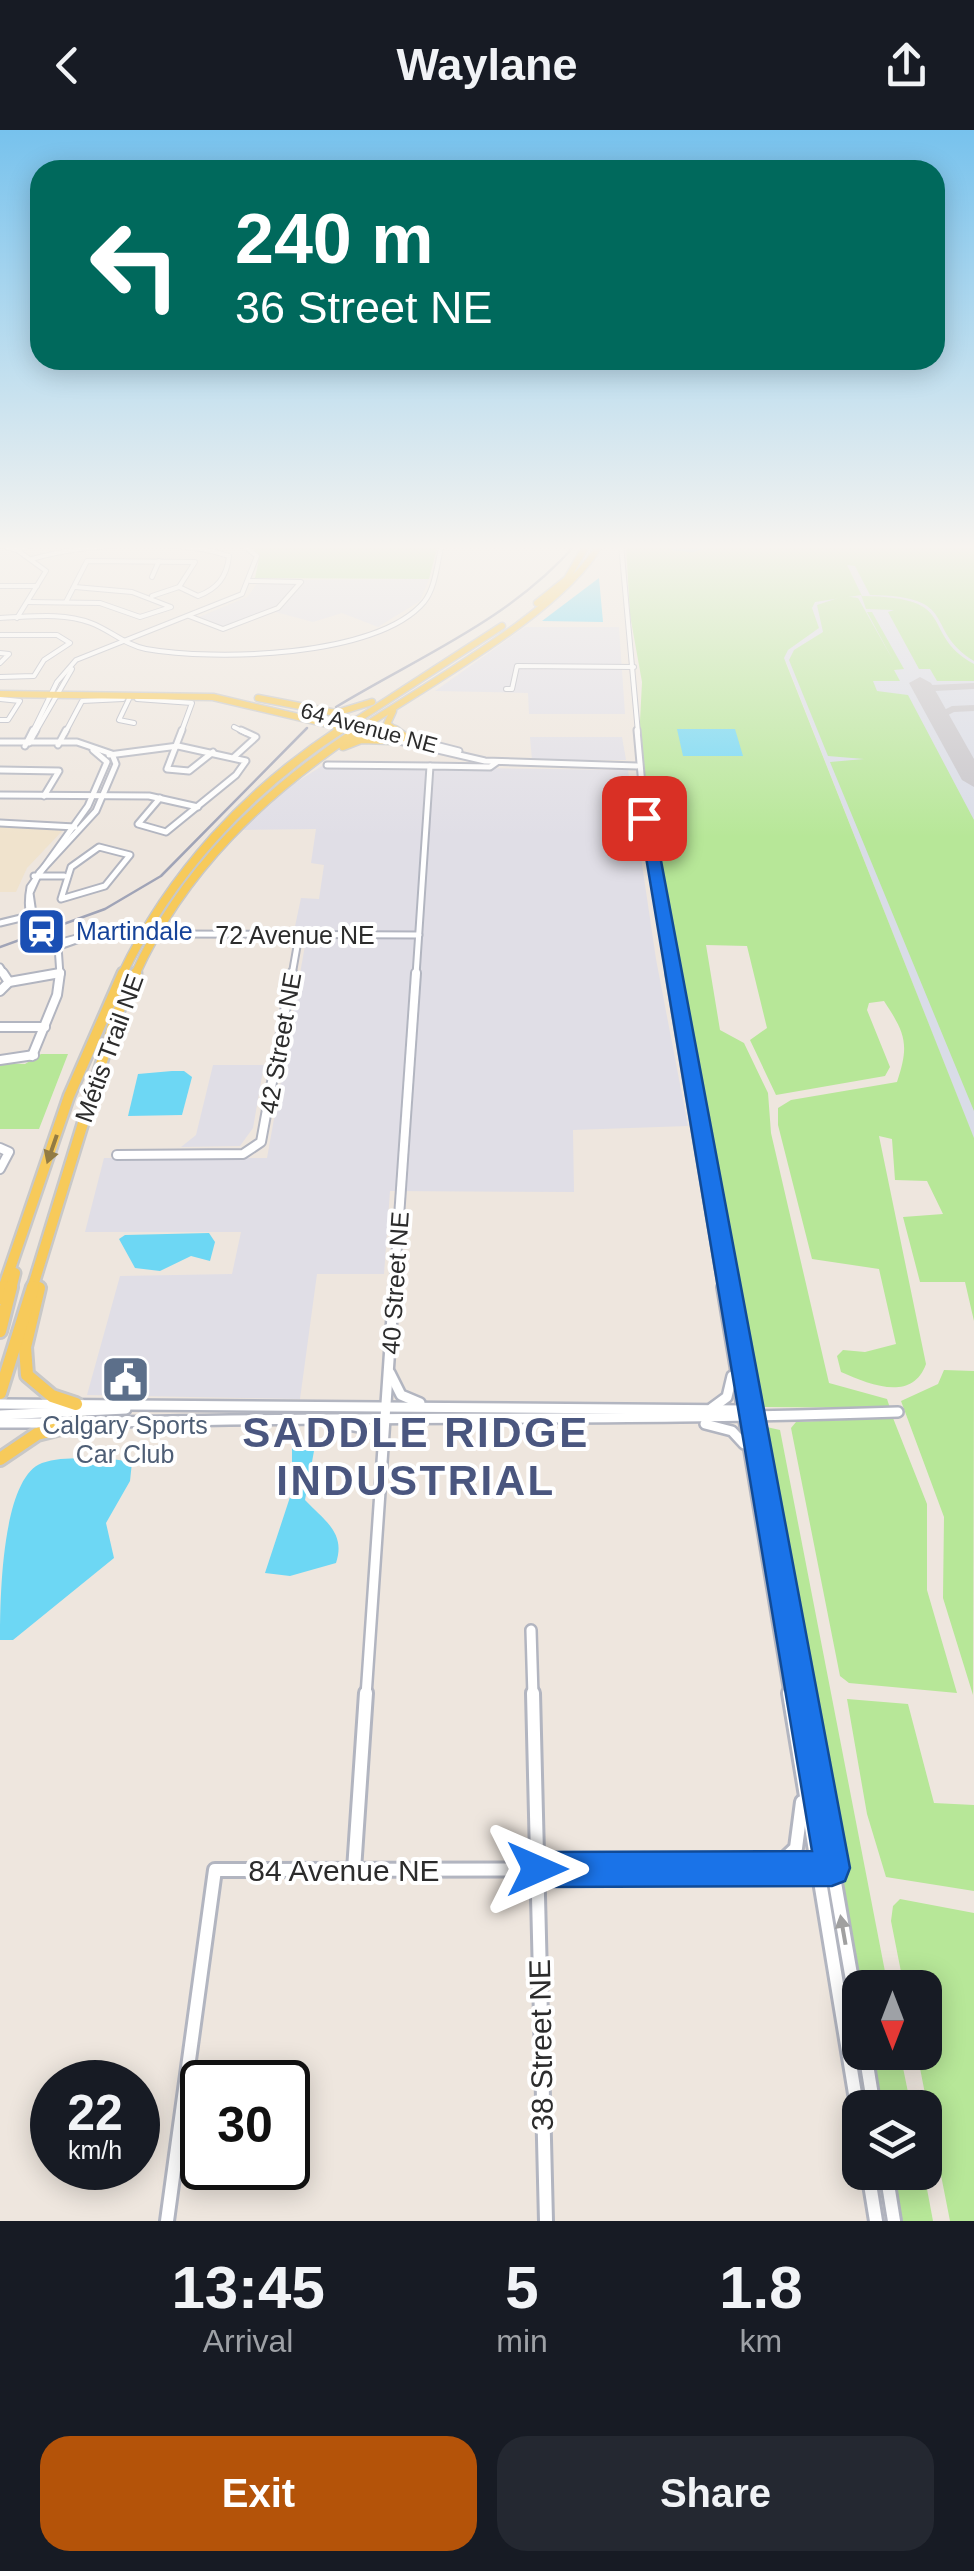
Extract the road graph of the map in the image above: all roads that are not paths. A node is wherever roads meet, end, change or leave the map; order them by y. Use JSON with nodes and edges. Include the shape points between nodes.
{"nodes":[{"id":1,"x":68,"y":642,"type":"edge"},
{"id":2,"x":123,"y":642,"type":"edge"},
{"id":3,"x":127,"y":642,"type":"edge"},
{"id":4,"x":336,"y":642,"type":"edge"},
{"id":5,"x":476,"y":642,"type":"edge"},
{"id":6,"x":490,"y":642,"type":"edge"},
{"id":7,"x":630,"y":642,"type":"edge"},
{"id":8,"x":0,"y":653,"type":"edge"},
{"id":9,"x":0,"y":664,"type":"edge"},
{"id":10,"x":439,"y":666,"type":"junction"},
{"id":11,"x":634,"y":667,"type":"junction"},
{"id":12,"x":0,"y":677,"type":"edge"},
{"id":13,"x":506,"y":689,"type":"dead end"},
{"id":14,"x":55,"y":693,"type":"junction"},
{"id":15,"x":71,"y":694,"type":"junction"},
{"id":16,"x":0,"y":695,"type":"edge"},
{"id":17,"x":411,"y":696,"type":"junction"},
{"id":18,"x":252,"y":697,"type":"junction"},
{"id":19,"x":129,"y":699,"type":"junction"},
{"id":20,"x":242,"y":701,"type":"junction"},
{"id":21,"x":296,"y":715,"type":"junction"},
{"id":22,"x":0,"y":720,"type":"edge"},
{"id":23,"x":134,"y":723,"type":"dead end"},
{"id":24,"x":234,"y":727,"type":"dead end"},
{"id":25,"x":352,"y":727,"type":"junction"},
{"id":26,"x":32,"y":730,"type":"junction"},
{"id":27,"x":406,"y":738,"type":"junction"},
{"id":28,"x":391,"y":740,"type":"junction"},
{"id":29,"x":2,"y":744,"type":"edge"},
{"id":30,"x":27,"y":744,"type":"junction"},
{"id":31,"x":59,"y":744,"type":"junction"},
{"id":32,"x":174,"y":746,"type":"junction"},
{"id":33,"x":213,"y":752,"type":"junction"},
{"id":34,"x":108,"y":755,"type":"junction"},
{"id":35,"x":234,"y":757,"type":"junction"},
{"id":36,"x":498,"y":762,"type":"junction"},
{"id":37,"x":327,"y":765,"type":"dead end"},
{"id":38,"x":430,"y":766,"type":"junction"},
{"id":39,"x":637,"y":766,"type":"junction"},
{"id":40,"x":0,"y":770,"type":"edge"},
{"id":41,"x":286,"y":780,"type":"junction"},
{"id":42,"x":254,"y":795,"type":"junction"},
{"id":43,"x":0,"y":796,"type":"edge"},
{"id":44,"x":44,"y":796,"type":"junction"},
{"id":45,"x":100,"y":796,"type":"junction"},
{"id":46,"x":160,"y":798,"type":"junction"},
{"id":47,"x":198,"y":807,"type":"junction"},
{"id":48,"x":0,"y":824,"type":"edge"},
{"id":49,"x":76,"y":827,"type":"junction"},
{"id":50,"x":34,"y":877,"type":"junction"},
{"id":51,"x":64,"y":877,"type":"junction"},
{"id":52,"x":28,"y":914,"type":"junction"},
{"id":53,"x":0,"y":921,"type":"edge"},
{"id":54,"x":170,"y":934,"type":"dead end"},
{"id":55,"x":299,"y":934,"type":"junction"},
{"id":56,"x":419,"y":935,"type":"junction"},
{"id":57,"x":53,"y":947,"type":"junction"},
{"id":58,"x":0,"y":967,"type":"edge"},
{"id":59,"x":60,"y":973,"type":"junction"},
{"id":60,"x":9,"y":982,"type":"junction"},
{"id":61,"x":0,"y":991,"type":"edge"},
{"id":62,"x":0,"y":1027,"type":"edge"},
{"id":63,"x":43,"y":1031,"type":"junction"},
{"id":64,"x":0,"y":1060,"type":"edge"},
{"id":65,"x":0,"y":1148,"type":"edge"},
{"id":66,"x":117,"y":1154,"type":"dead end"},
{"id":67,"x":0,"y":1169,"type":"edge"},
{"id":68,"x":54,"y":1219,"type":"junction"},
{"id":69,"x":14,"y":1257,"type":"junction"},
{"id":70,"x":0,"y":1280,"type":"edge"},
{"id":71,"x":0,"y":1298,"type":"edge"},
{"id":72,"x":729,"y":1311,"type":"junction"},
{"id":73,"x":0,"y":1330,"type":"edge"},
{"id":74,"x":732,"y":1366,"type":"junction"},
{"id":75,"x":389,"y":1368,"type":"junction"},
{"id":76,"x":0,"y":1394,"type":"edge"},
{"id":77,"x":0,"y":1404,"type":"edge"},
{"id":78,"x":76,"y":1404,"type":"junction"},
{"id":79,"x":150,"y":1407,"type":"junction"},
{"id":80,"x":459,"y":1408,"type":"junction"},
{"id":81,"x":711,"y":1408,"type":"junction"},
{"id":82,"x":898,"y":1412,"type":"dead end"},
{"id":83,"x":386,"y":1413,"type":"junction"},
{"id":84,"x":0,"y":1414,"type":"edge"},
{"id":85,"x":745,"y":1414,"type":"junction"},
{"id":86,"x":309,"y":1418,"type":"junction"},
{"id":87,"x":686,"y":1420,"type":"junction"},
{"id":88,"x":0,"y":1423,"type":"edge"},
{"id":89,"x":81,"y":1423,"type":"junction"},
{"id":90,"x":384,"y":1440,"type":"junction"},
{"id":91,"x":747,"y":1450,"type":"junction"},
{"id":92,"x":0,"y":1458,"type":"edge"},
{"id":93,"x":530,"y":1630,"type":"dead end"},
{"id":94,"x":800,"y":1768,"type":"junction"},
{"id":95,"x":818,"y":1868,"type":"junction"},
{"id":96,"x":832,"y":1868,"type":"junction"},
{"id":97,"x":537,"y":1869,"type":"junction"},
{"id":98,"x":772,"y":1869,"type":"junction"},
{"id":99,"x":354,"y":1870,"type":"junction"},
{"id":100,"x":850,"y":1970,"type":"edge"},
{"id":101,"x":854,"y":2090,"type":"edge"},
{"id":102,"x":871,"y":2190,"type":"edge"},
{"id":103,"x":889,"y":2190,"type":"edge"},
{"id":104,"x":167,"y":2221,"type":"edge"},
{"id":105,"x":546,"y":2221,"type":"edge"},
{"id":106,"x":876,"y":2221,"type":"edge"},
{"id":107,"x":894,"y":2221,"type":"edge"}],
"edges":[{"from":1,"to":12,"type":"street","via":[[34,676]]},
{"from":2,"to":14,"type":"street","via":[[76,660]]},
{"from":3,"to":4,"type":"street","via":[[150,650],[186,650]]},
{"from":5,"to":10,"type":"main road"},
{"from":6,"to":17,"type":"main road","name":"Métis Trail NE"},
{"from":7,"to":11,"type":"street"},
{"from":8,"to":9,"type":"street","via":[[9,654]]},
{"from":10,"to":18,"type":"main road","via":[[350,711]]},
{"from":10,"to":25,"type":"main road"},
{"from":11,"to":13,"type":"street","via":[[516,666],[512,689]]},
{"from":11,"to":39,"type":"street"},
{"from":14,"to":15,"type":"main road"},
{"from":14,"to":15,"type":"main road","name":"64 Avenue NE"},
{"from":14,"to":16,"type":"main road"},
{"from":14,"to":16,"type":"main road","name":"64 Avenue NE"},
{"from":14,"to":18,"type":"main road","name":"64 Avenue NE"},
{"from":14,"to":26,"type":"street"},
{"from":14,"to":30,"type":"street"},
{"from":15,"to":20,"type":"main road","name":"64 Avenue NE"},
{"from":16,"to":22,"type":"street","via":[[20,701],[8,720]]},
{"from":17,"to":25,"type":"main road","name":"Métis Trail NE"},
{"from":17,"to":27,"type":"main road","via":[[387,718]]},
{"from":18,"to":25,"type":"main road","name":"64 Avenue NE"},
{"from":19,"to":23,"type":"street","via":[[119,720]]},
{"from":19,"to":31,"type":"street","via":[[82,700]]},
{"from":19,"to":32,"type":"street","via":[[192,703]]},
{"from":20,"to":21,"type":"main road","name":"64 Avenue NE"},
{"from":20,"to":25,"type":"main road"},
{"from":21,"to":25,"type":"main road","name":"64 Avenue NE"},
{"from":21,"to":42,"type":"main road","via":[[314,725],[315,736]]},
{"from":24,"to":35,"type":"street","via":[[256,737]]},
{"from":25,"to":27,"type":"main road"},
{"from":25,"to":28,"type":"street","name":"64 Avenue NE"},
{"from":25,"to":41,"type":"main road","name":"Métis Trail NE"},
{"from":25,"to":42,"type":"main road","name":"Métis Trail NE"},
{"from":26,"to":29,"type":"street"},
{"from":26,"to":30,"type":"street"},
{"from":27,"to":36,"type":"street","name":"64 Avenue NE"},
{"from":28,"to":36,"type":"street","name":"64 Avenue NE"},
{"from":28,"to":41,"type":"main road","via":[[348,744]]},
{"from":29,"to":30,"type":"street"},
{"from":30,"to":31,"type":"street"},
{"from":31,"to":34,"type":"street","via":[[90,744]]},
{"from":32,"to":33,"type":"street"},
{"from":32,"to":33,"type":"street","via":[[167,770],[189,771]]},
{"from":32,"to":34,"type":"street"},
{"from":33,"to":35,"type":"street"},
{"from":34,"to":45,"type":"street","via":[[116,764]]},
{"from":35,"to":47,"type":"street","via":[[246,761]]},
{"from":36,"to":38,"type":"street"},
{"from":36,"to":39,"type":"street","name":"64 Avenue NE"},
{"from":37,"to":38,"type":"street"},
{"from":38,"to":56,"type":"street","name":"40 Street NE"},
{"from":39,"to":72,"type":"street"},
{"from":40,"to":44,"type":"street","via":[[59,770]]},
{"from":41,"to":68,"type":"main road","name":"Métis Trail NE","via":[[198,869],[147,948],[115,1019]]},
{"from":42,"to":69,"type":"main road","name":"Métis Trail NE","one_way":true,"via":[[169,891],[119,972]]},
{"from":43,"to":44,"type":"street"},
{"from":44,"to":45,"type":"street"},
{"from":45,"to":46,"type":"street"},
{"from":45,"to":49,"type":"street"},
{"from":46,"to":47,"type":"street"},
{"from":46,"to":47,"type":"street","via":[[138,824],[169,831]]},
{"from":48,"to":49,"type":"street"},
{"from":49,"to":50,"type":"street"},
{"from":50,"to":51,"type":"street"},
{"from":50,"to":52,"type":"street","via":[[20,901]]},
{"from":51,"to":51,"type":"street","via":[[61,899],[69,900],[106,886],[130,855],[89,849]]},
{"from":52,"to":53,"type":"street"},
{"from":52,"to":57,"type":"street"},
{"from":54,"to":55,"type":"street","name":"72 Avenue NE"},
{"from":55,"to":56,"type":"street","name":"72 Avenue NE"},
{"from":55,"to":66,"type":"street","name":"42 Street NE","via":[[262,1142],[243,1154]]},
{"from":56,"to":75,"type":"street","name":"40 Street NE"},
{"from":57,"to":57,"type":"street","via":[[98,932],[86,932]]},
{"from":57,"to":59,"type":"street"},
{"from":58,"to":60,"type":"street"},
{"from":59,"to":60,"type":"street"},
{"from":59,"to":63,"type":"street"},
{"from":60,"to":61,"type":"street"},
{"from":62,"to":63,"type":"street"},
{"from":63,"to":64,"type":"street","via":[[32,1056]]},
{"from":65,"to":67,"type":"street","via":[[9,1152]]},
{"from":68,"to":76,"type":"main road","name":"Métis Trail NE"},
{"from":68,"to":78,"type":"main road","via":[[24,1370],[44,1397]]},
{"from":69,"to":70,"type":"main road"},
{"from":69,"to":71,"type":"main road","name":"Métis Trail NE"},
{"from":69,"to":73,"type":"main road"},
{"from":72,"to":74,"type":"street"},
{"from":72,"to":85,"type":"street"},
{"from":74,"to":81,"type":"street","via":[[727,1397]]},
{"from":74,"to":85,"type":"street"},
{"from":75,"to":80,"type":"street","via":[[407,1400]]},
{"from":75,"to":83,"type":"street","name":"40 Street NE"},
{"from":77,"to":78,"type":"street"},
{"from":78,"to":79,"type":"street"},
{"from":79,"to":83,"type":"street"},
{"from":79,"to":84,"type":"street"},
{"from":80,"to":81,"type":"street"},
{"from":80,"to":83,"type":"street"},
{"from":81,"to":85,"type":"street"},
{"from":82,"to":85,"type":"street"},
{"from":83,"to":86,"type":"street"},
{"from":83,"to":87,"type":"street"},
{"from":83,"to":90,"type":"street","name":"40 Street NE"},
{"from":85,"to":87,"type":"street"},
{"from":85,"to":91,"type":"street"},
{"from":85,"to":96,"type":"street"},
{"from":86,"to":89,"type":"street"},
{"from":86,"to":90,"type":"street","via":[[365,1428]]},
{"from":87,"to":91,"type":"street","via":[[732,1431]]},
{"from":88,"to":89,"type":"street"},
{"from":89,"to":92,"type":"main road","via":[[41,1430]]},
{"from":90,"to":99,"type":"street","name":"40 Street NE"},
{"from":91,"to":94,"type":"street"},
{"from":93,"to":97,"type":"street","name":"38 Street NE"},
{"from":94,"to":95,"type":"street"},
{"from":94,"to":98,"type":"street","via":[[800,1840]]},
{"from":95,"to":96,"type":"street","name":"84 Avenue NE"},
{"from":95,"to":98,"type":"street","name":"84 Avenue NE"},
{"from":95,"to":101,"type":"street"},
{"from":100,"to":96,"type":"street","one_way":true},
{"from":97,"to":98,"type":"street","name":"84 Avenue NE"},
{"from":97,"to":99,"type":"street","name":"84 Avenue NE"},
{"from":97,"to":105,"type":"street","name":"38 Street NE"},
{"from":99,"to":104,"type":"street","name":"84 Avenue NE","via":[[216,1870]]},
{"from":102,"to":106,"type":"street"},
{"from":103,"to":107,"type":"street"}]}
